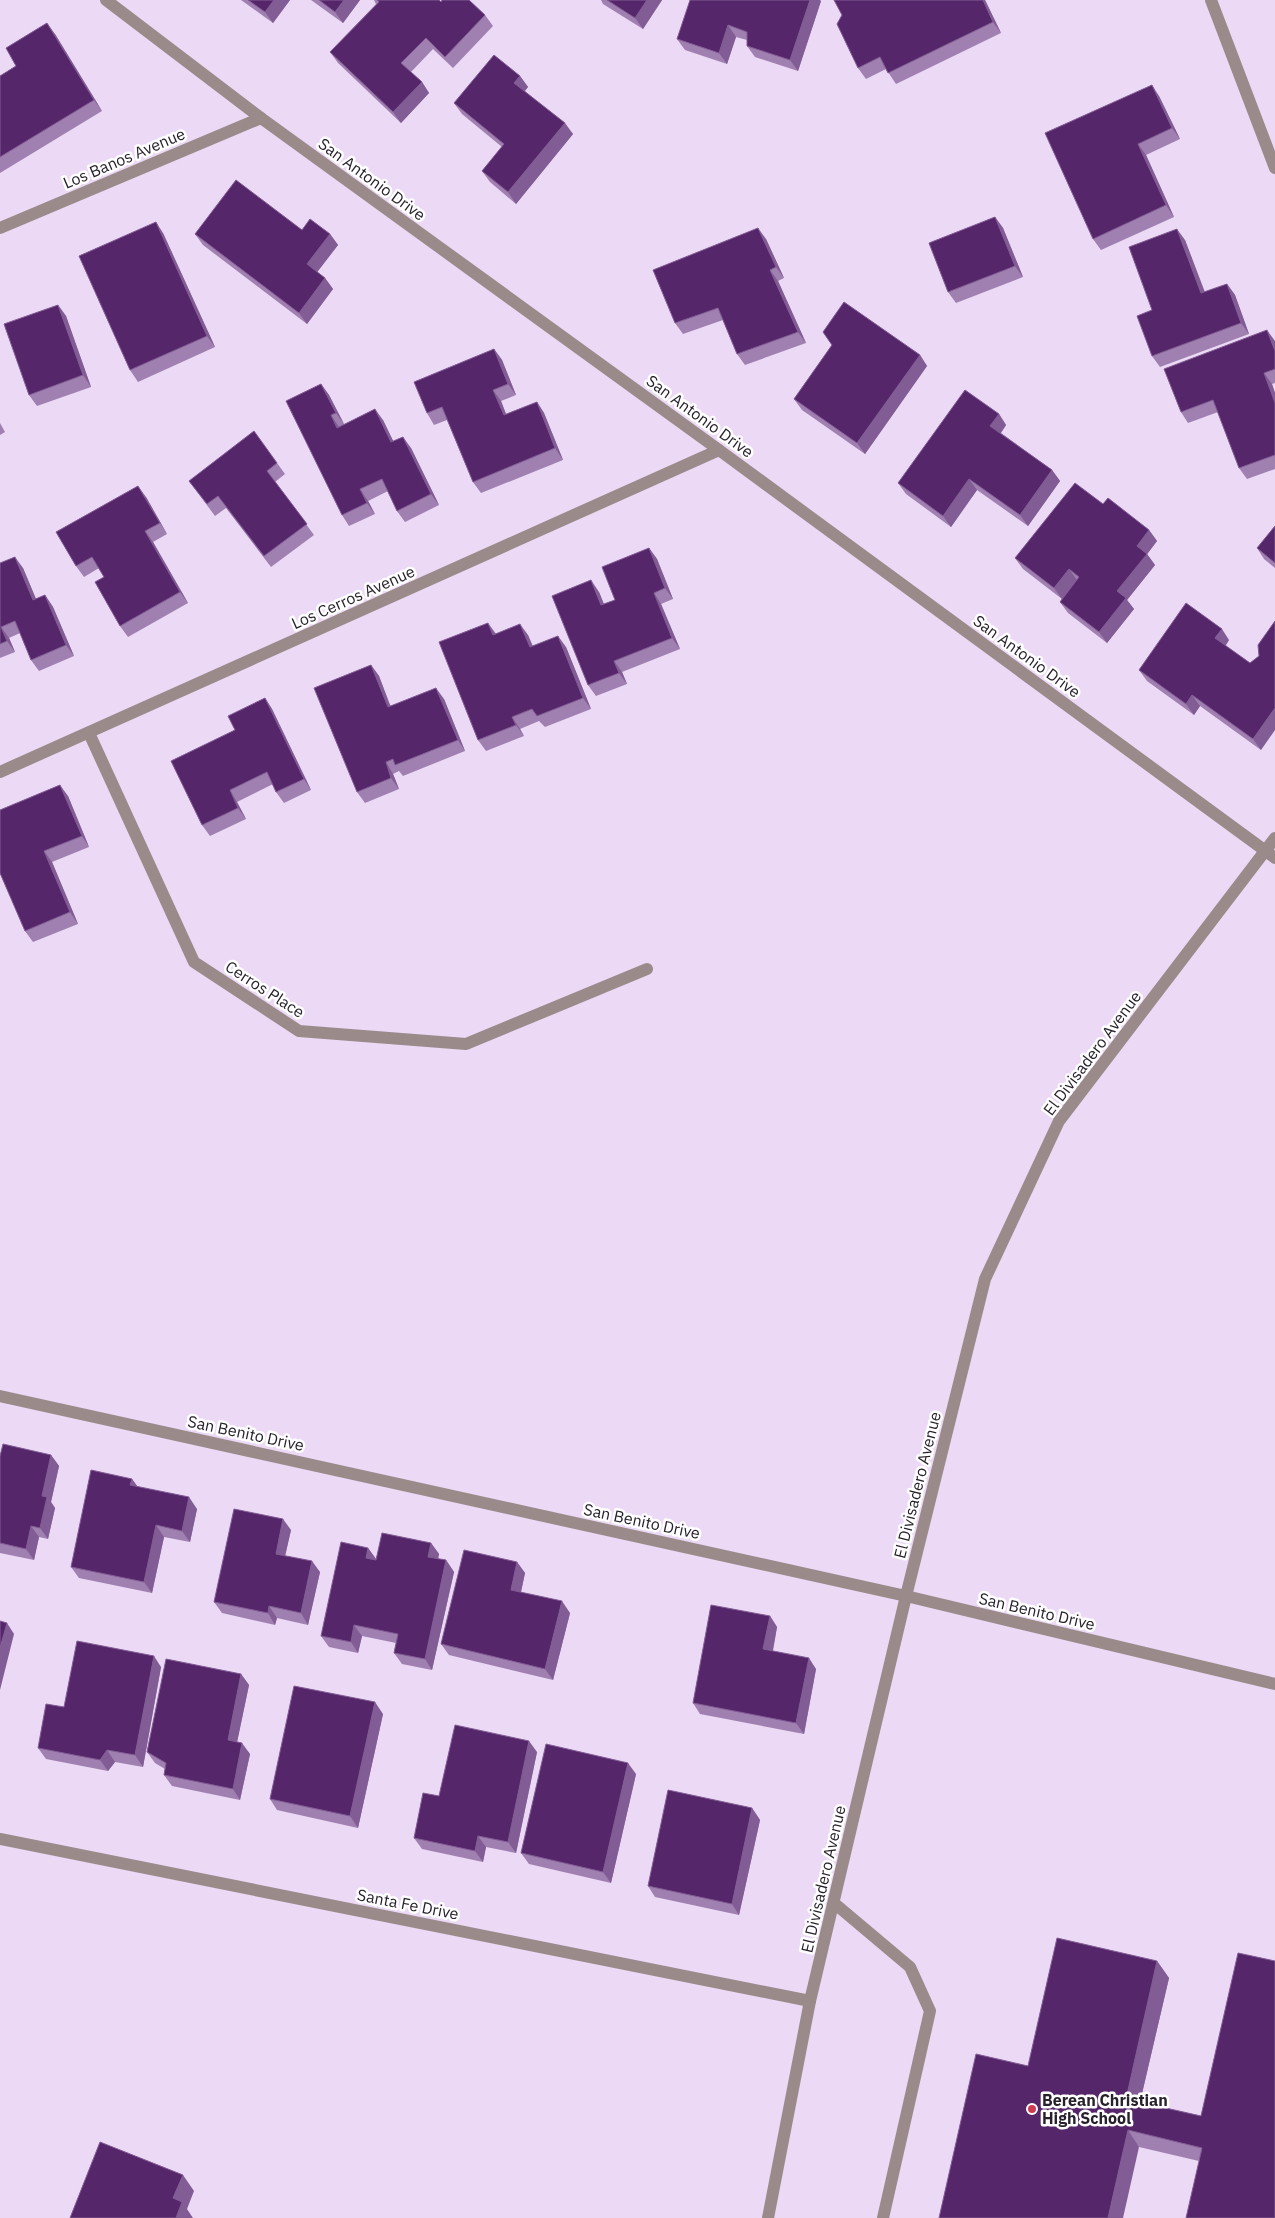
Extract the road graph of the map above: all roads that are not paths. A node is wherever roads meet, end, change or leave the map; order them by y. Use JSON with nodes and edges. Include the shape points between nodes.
{"nodes":[{"id":1,"x":106,"y":0,"type":"edge"},
{"id":2,"x":1211,"y":0,"type":"edge"},
{"id":3,"x":261,"y":118,"type":"junction"},
{"id":4,"x":1275,"y":168,"type":"edge"},
{"id":5,"x":0,"y":228,"type":"edge"},
{"id":6,"x":719,"y":450,"type":"junction"},
{"id":7,"x":89,"y":733,"type":"junction"},
{"id":8,"x":0,"y":772,"type":"edge"},
{"id":9,"x":1275,"y":838,"type":"edge"},
{"id":10,"x":1270,"y":854,"type":"edge"},
{"id":11,"x":647,"y":968,"type":"dead end"},
{"id":12,"x":0,"y":1396,"type":"edge"},
{"id":13,"x":906,"y":1596,"type":"junction"},
{"id":14,"x":1275,"y":1684,"type":"edge"},
{"id":15,"x":0,"y":1839,"type":"edge"},
{"id":16,"x":834,"y":1903,"type":"junction"},
{"id":17,"x":810,"y":2001,"type":"junction"},
{"id":18,"x":768,"y":2218,"type":"edge"},
{"id":19,"x":883,"y":2218,"type":"edge"}],
"edges":[{"from":1,"to":3,"type":"street","name":"San Antonio Drive"},
{"from":2,"to":4,"type":"street"},
{"from":3,"to":5,"type":"street","name":"Los Banos Avenue"},
{"from":3,"to":6,"type":"street","name":"San Antonio Drive"},
{"from":6,"to":7,"type":"street","name":"Los Cerros Avenue"},
{"from":6,"to":10,"type":"street","name":"San Antonio Drive"},
{"from":7,"to":8,"type":"street","name":"Los Cerros Avenue"},
{"from":7,"to":11,"type":"street","name":"Cerros Place","via":[[194,962],[299,1032],[466,1044]]},
{"from":9,"to":10,"type":"street","name":"El Divisadero Avenue"},
{"from":10,"to":13,"type":"street","name":"El Divisadero Avenue","via":[[1059,1121],[985,1279]]},
{"from":12,"to":13,"type":"street","name":"San Benito Drive"},
{"from":13,"to":14,"type":"street","name":"San Benito Drive"},
{"from":13,"to":16,"type":"street","name":"El Divisadero Avenue"},
{"from":15,"to":17,"type":"street","name":"Santa Fe Drive"},
{"from":16,"to":17,"type":"street","name":"El Divisadero Avenue"},
{"from":16,"to":19,"type":"street","via":[[910,1967],[930,2011]]},
{"from":17,"to":18,"type":"street","name":"El Divisadero Avenue"}]}
